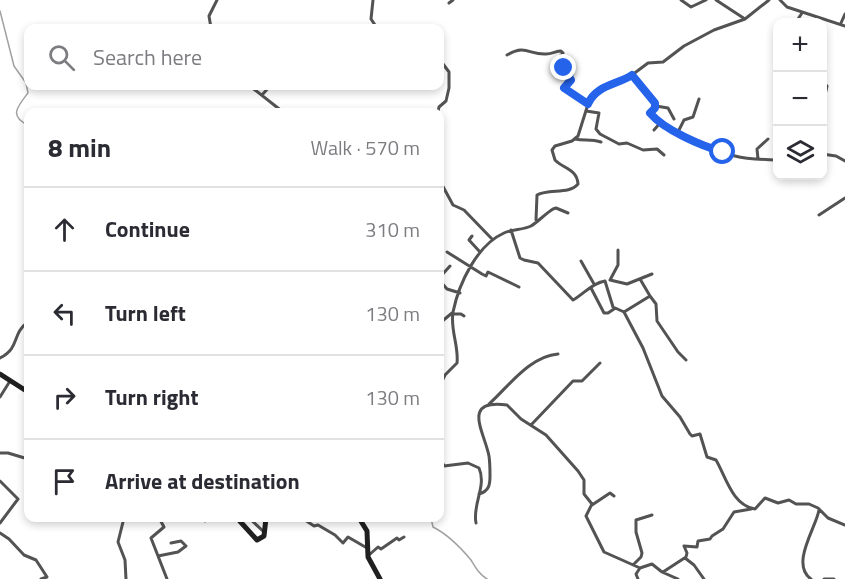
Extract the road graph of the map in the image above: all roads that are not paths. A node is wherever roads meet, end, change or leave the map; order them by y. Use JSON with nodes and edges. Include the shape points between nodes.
{"nodes":[{"id":1,"x":217,"y":0,"type":"edge"},
{"id":2,"x":373,"y":0,"type":"edge"},
{"id":3,"x":681,"y":0,"type":"edge"},
{"id":4,"x":706,"y":0,"type":"edge"},
{"id":5,"x":716,"y":0,"type":"edge"},
{"id":6,"x":768,"y":0,"type":"edge"},
{"id":7,"x":780,"y":0,"type":"edge"},
{"id":8,"x":802,"y":13,"type":"junction"},
{"id":9,"x":845,"y":14,"type":"edge"},
{"id":10,"x":799,"y":18,"type":"edge"},
{"id":11,"x":745,"y":19,"type":"junction"},
{"id":12,"x":211,"y":24,"type":"edge"},
{"id":13,"x":374,"y":24,"type":"edge"},
{"id":14,"x":843,"y":25,"type":"edge"},
{"id":15,"x":507,"y":55,"type":"dead end"},
{"id":16,"x":444,"y":65,"type":"edge"},
{"id":17,"x":632,"y":75,"type":"junction"},
{"id":18,"x":255,"y":90,"type":"edge"},
{"id":19,"x":266,"y":90,"type":"edge"},
{"id":20,"x":262,"y":95,"type":"junction"},
{"id":21,"x":699,"y":99,"type":"dead end"},
{"id":22,"x":588,"y":104,"type":"junction"},
{"id":23,"x":656,"y":106,"type":"junction"},
{"id":24,"x":278,"y":108,"type":"edge"},
{"id":25,"x":439,"y":108,"type":"edge"},
{"id":26,"x":586,"y":111,"type":"junction"},
{"id":27,"x":675,"y":119,"type":"dead end"},
{"id":28,"x":661,"y":123,"type":"junction"},
{"id":29,"x":654,"y":130,"type":"dead end"},
{"id":30,"x":678,"y":132,"type":"junction"},
{"id":31,"x":575,"y":139,"type":"junction"},
{"id":32,"x":768,"y":139,"type":"dead end"},
{"id":33,"x":601,"y":142,"type":"dead end"},
{"id":34,"x":664,"y":155,"type":"dead end"},
{"id":35,"x":827,"y":155,"type":"edge"},
{"id":36,"x":758,"y":159,"type":"junction"},
{"id":37,"x":773,"y":160,"type":"edge"},
{"id":38,"x":845,"y":161,"type":"edge"},
{"id":39,"x":444,"y":188,"type":"edge"},
{"id":40,"x":845,"y":198,"type":"edge"},
{"id":41,"x":568,"y":213,"type":"dead end"},
{"id":42,"x":819,"y":215,"type":"dead end"},
{"id":43,"x":536,"y":220,"type":"junction"},
{"id":44,"x":511,"y":230,"type":"junction"},
{"id":45,"x":472,"y":236,"type":"dead end"},
{"id":46,"x":492,"y":239,"type":"junction"},
{"id":47,"x":618,"y":250,"type":"dead end"},
{"id":48,"x":447,"y":252,"type":"dead end"},
{"id":49,"x":480,"y":252,"type":"junction"},
{"id":50,"x":581,"y":261,"type":"dead end"},
{"id":51,"x":450,"y":266,"type":"dead end"},
{"id":52,"x":469,"y":266,"type":"junction"},
{"id":53,"x":444,"y":274,"type":"edge"},
{"id":54,"x":652,"y":274,"type":"dead end"},
{"id":55,"x":640,"y":279,"type":"junction"},
{"id":56,"x":610,"y":280,"type":"junction"},
{"id":57,"x":605,"y":281,"type":"junction"},
{"id":58,"x":444,"y":285,"type":"edge"},
{"id":59,"x":592,"y":286,"type":"junction"},
{"id":60,"x":519,"y":287,"type":"dead end"},
{"id":61,"x":460,"y":293,"type":"junction"},
{"id":62,"x":650,"y":296,"type":"junction"},
{"id":63,"x":614,"y":309,"type":"junction"},
{"id":64,"x":624,"y":312,"type":"junction"},
{"id":65,"x":453,"y":314,"type":"junction"},
{"id":66,"x":464,"y":316,"type":"dead end"},
{"id":67,"x":444,"y":320,"type":"edge"},
{"id":68,"x":24,"y":325,"type":"edge"},
{"id":69,"x":558,"y":354,"type":"dead end"},
{"id":70,"x":0,"y":358,"type":"edge"},
{"id":71,"x":686,"y":360,"type":"dead end"},
{"id":72,"x":600,"y":363,"type":"dead end"},
{"id":73,"x":0,"y":374,"type":"edge"},
{"id":74,"x":444,"y":380,"type":"edge"},
{"id":75,"x":10,"y":381,"type":"junction"},
{"id":76,"x":24,"y":390,"type":"edge"},
{"id":77,"x":0,"y":397,"type":"edge"},
{"id":78,"x":489,"y":404,"type":"junction"},
{"id":79,"x":530,"y":426,"type":"junction"},
{"id":80,"x":0,"y":453,"type":"edge"},
{"id":81,"x":24,"y":458,"type":"edge"},
{"id":82,"x":444,"y":465,"type":"edge"},
{"id":83,"x":0,"y":481,"type":"edge"},
{"id":84,"x":479,"y":494,"type":"junction"},
{"id":85,"x":614,"y":496,"type":"dead end"},
{"id":86,"x":592,"y":505,"type":"junction"},
{"id":87,"x":752,"y":508,"type":"junction"},
{"id":88,"x":819,"y":509,"type":"junction"},
{"id":89,"x":652,"y":515,"type":"dead end"},
{"id":90,"x":123,"y":522,"type":"edge"},
{"id":91,"x":161,"y":522,"type":"edge"},
{"id":92,"x":240,"y":522,"type":"edge"},
{"id":93,"x":253,"y":522,"type":"edge"},
{"id":94,"x":265,"y":522,"type":"edge"},
{"id":95,"x":308,"y":522,"type":"edge"},
{"id":96,"x":361,"y":522,"type":"edge"},
{"id":97,"x":0,"y":523,"type":"edge"},
{"id":98,"x":476,"y":523,"type":"dead end"},
{"id":99,"x":845,"y":525,"type":"edge"},
{"id":100,"x":264,"y":532,"type":"junction"},
{"id":101,"x":0,"y":533,"type":"edge"},
{"id":102,"x":404,"y":537,"type":"dead end"},
{"id":103,"x":171,"y":543,"type":"dead end"},
{"id":104,"x":367,"y":548,"type":"junction"},
{"id":105,"x":158,"y":556,"type":"junction"},
{"id":106,"x":368,"y":556,"type":"junction"},
{"id":107,"x":685,"y":558,"type":"junction"},
{"id":108,"x":634,"y":564,"type":"junction"},
{"id":109,"x":640,"y":568,"type":"junction"},
{"id":110,"x":662,"y":572,"type":"junction"},
{"id":111,"x":41,"y":579,"type":"edge"},
{"id":112,"x":126,"y":579,"type":"edge"},
{"id":113,"x":167,"y":579,"type":"edge"},
{"id":114,"x":380,"y":579,"type":"edge"},
{"id":115,"x":639,"y":579,"type":"edge"},
{"id":116,"x":678,"y":579,"type":"edge"},
{"id":117,"x":704,"y":579,"type":"edge"},
{"id":118,"x":811,"y":579,"type":"edge"},
{"id":119,"x":824,"y":579,"type":"edge"},
{"id":120,"x":834,"y":579,"type":"edge"}],
"edges":[{"from":1,"to":12,"type":"street"},
{"from":2,"to":13,"type":"street","via":[[370,19]]},
{"from":3,"to":4,"type":"street","via":[[691,7]]},
{"from":5,"to":11,"type":"street"},
{"from":6,"to":11,"type":"street"},
{"from":7,"to":8,"type":"street"},
{"from":8,"to":10,"type":"street"},
{"from":8,"to":14,"type":"street"},
{"from":9,"to":14,"type":"street"},
{"from":11,"to":17,"type":"street","via":[[714,30],[663,62],[648,63]]},
{"from":15,"to":22,"type":"street","via":[[516,50],[546,55],[561,51],[559,58],[571,80],[564,88]]},
{"from":16,"to":25,"type":"street","via":[[449,90]]},
{"from":17,"to":22,"type":"street","via":[[602,88]]},
{"from":17,"to":23,"type":"street"},
{"from":18,"to":20,"type":"street"},
{"from":19,"to":20,"type":"street"},
{"from":20,"to":24,"type":"street"},
{"from":21,"to":30,"type":"street","via":[[693,117],[684,120]]},
{"from":22,"to":26,"type":"street"},
{"from":23,"to":27,"type":"street","via":[[668,108]]},
{"from":23,"to":28,"type":"street","via":[[650,114]]},
{"from":26,"to":31,"type":"street"},
{"from":26,"to":34,"type":"street","via":[[599,113],[596,129],[600,134],[619,144],[643,150],[656,148]]},
{"from":28,"to":29,"type":"street"},
{"from":28,"to":30,"type":"street"},
{"from":30,"to":36,"type":"street","via":[[734,156]]},
{"from":31,"to":33,"type":"street"},
{"from":31,"to":43,"type":"street","via":[[555,146],[551,152],[557,163],[574,173],[578,184],[537,195]]},
{"from":32,"to":36,"type":"street","via":[[757,149]]},
{"from":35,"to":38,"type":"street"},
{"from":36,"to":37,"type":"street"},
{"from":39,"to":46,"type":"street","via":[[453,205],[464,210]]},
{"from":40,"to":42,"type":"street"},
{"from":41,"to":43,"type":"street","via":[[555,208]]},
{"from":43,"to":44,"type":"street","via":[[530,226]]},
{"from":44,"to":46,"type":"street"},
{"from":44,"to":59,"type":"street","via":[[520,258],[538,263],[573,299]]},
{"from":45,"to":49,"type":"street","via":[[469,240]]},
{"from":46,"to":49,"type":"street"},
{"from":47,"to":56,"type":"street","via":[[618,264]]},
{"from":48,"to":52,"type":"street"},
{"from":49,"to":52,"type":"street"},
{"from":50,"to":59,"type":"street"},
{"from":51,"to":53,"type":"street"},
{"from":52,"to":60,"type":"street","via":[[485,276],[488,272]]},
{"from":52,"to":61,"type":"street"},
{"from":54,"to":55,"type":"street"},
{"from":55,"to":56,"type":"street","via":[[627,284]]},
{"from":55,"to":62,"type":"street"},
{"from":56,"to":57,"type":"street"},
{"from":57,"to":59,"type":"street"},
{"from":57,"to":63,"type":"street"},
{"from":58,"to":61,"type":"street"},
{"from":59,"to":63,"type":"street","via":[[604,313]]},
{"from":61,"to":65,"type":"street"},
{"from":62,"to":64,"type":"street"},
{"from":62,"to":71,"type":"street","via":[[656,304],[657,321]]},
{"from":63,"to":64,"type":"street"},
{"from":64,"to":87,"type":"street","via":[[662,396],[691,435],[700,434],[707,457],[716,460],[733,494]]},
{"from":65,"to":66,"type":"street"},
{"from":65,"to":67,"type":"street"},
{"from":65,"to":74,"type":"street","via":[[458,361]]},
{"from":68,"to":70,"type":"street","via":[[12,351]]},
{"from":69,"to":78,"type":"street","via":[[524,370]]},
{"from":72,"to":79,"type":"street","via":[[582,381],[569,384]]},
{"from":73,"to":75,"type":"main road"},
{"from":75,"to":76,"type":"main road"},
{"from":75,"to":77,"type":"street"},
{"from":78,"to":79,"type":"street","via":[[509,406]]},
{"from":78,"to":84,"type":"street","via":[[481,409],[477,419],[490,464],[490,484]]},
{"from":79,"to":86,"type":"street","via":[[546,435],[582,477],[583,492]]},
{"from":80,"to":81,"type":"street"},
{"from":82,"to":84,"type":"street","via":[[476,466],[482,477]]},
{"from":83,"to":97,"type":"street","via":[[18,499]]},
{"from":84,"to":98,"type":"street"},
{"from":85,"to":86,"type":"street","via":[[610,493]]},
{"from":86,"to":108,"type":"street","via":[[586,515],[604,552]]},
{"from":87,"to":88,"type":"street","via":[[765,498],[806,503]]},
{"from":87,"to":107,"type":"street","via":[[734,512],[723,529],[711,539],[698,541],[697,547],[684,546]]},
{"from":88,"to":99,"type":"street"},
{"from":88,"to":118,"type":"street","via":[[804,551],[804,569]]},
{"from":89,"to":108,"type":"street","via":[[636,520],[642,553]]},
{"from":90,"to":112,"type":"street","via":[[118,542]]},
{"from":91,"to":105,"type":"street","via":[[164,527],[151,537]]},
{"from":92,"to":100,"type":"main road","via":[[254,539],[261,539]]},
{"from":93,"to":100,"type":"street"},
{"from":94,"to":100,"type":"main road"},
{"from":95,"to":104,"type":"street","via":[[342,542],[348,537]]},
{"from":96,"to":104,"type":"main road","via":[[367,531]]},
{"from":101,"to":111,"type":"street","via":[[24,555],[36,560],[46,577]]},
{"from":102,"to":106,"type":"street","via":[[378,547]]},
{"from":103,"to":105,"type":"street","via":[[181,541],[186,546]]},
{"from":104,"to":106,"type":"main road"},
{"from":105,"to":113,"type":"street"},
{"from":106,"to":114,"type":"main road"},
{"from":107,"to":110,"type":"street"},
{"from":107,"to":117,"type":"street"},
{"from":108,"to":109,"type":"street"},
{"from":109,"to":110,"type":"street","via":[[652,564]]},
{"from":109,"to":115,"type":"street","via":[[636,574]]},
{"from":110,"to":116,"type":"street"},
{"from":119,"to":120,"type":"street"}]}
